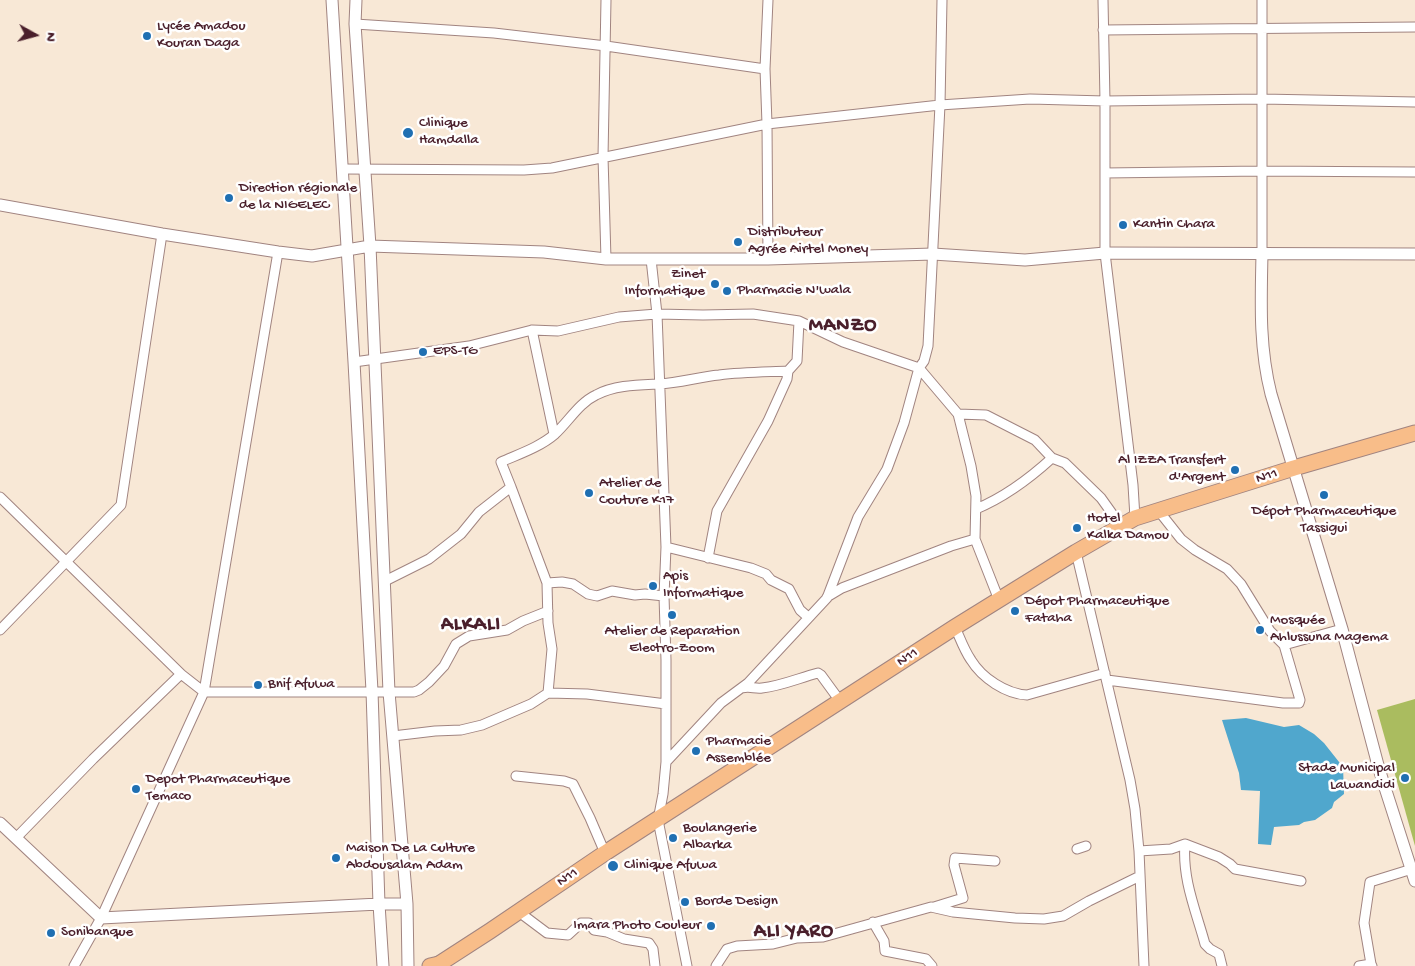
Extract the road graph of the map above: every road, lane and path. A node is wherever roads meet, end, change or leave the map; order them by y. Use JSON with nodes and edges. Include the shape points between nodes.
{"nodes":[{"id":1,"x":332,"y":0,"type":"edge"},
{"id":2,"x":356,"y":0,"type":"edge"},
{"id":3,"x":606,"y":0,"type":"edge"},
{"id":4,"x":768,"y":0,"type":"edge"},
{"id":5,"x":942,"y":0,"type":"edge"},
{"id":6,"x":1103,"y":0,"type":"edge"},
{"id":7,"x":1262,"y":0,"type":"edge"},
{"id":8,"x":355,"y":24,"type":"junction"},
{"id":9,"x":1262,"y":28,"type":"junction"},
{"id":10,"x":1415,"y":28,"type":"edge"},
{"id":11,"x":1103,"y":30,"type":"junction"},
{"id":12,"x":606,"y":46,"type":"junction"},
{"id":13,"x":765,"y":69,"type":"junction"},
{"id":14,"x":1262,"y":99,"type":"junction"},
{"id":15,"x":1105,"y":101,"type":"junction"},
{"id":16,"x":1415,"y":102,"type":"edge"},
{"id":17,"x":940,"y":104,"type":"junction"},
{"id":18,"x":767,"y":124,"type":"junction"},
{"id":19,"x":603,"y":157,"type":"junction"},
{"id":20,"x":364,"y":168,"type":"junction"},
{"id":21,"x":342,"y":169,"type":"junction"},
{"id":22,"x":1261,"y":170,"type":"junction"},
{"id":23,"x":1415,"y":172,"type":"edge"},
{"id":24,"x":1105,"y":174,"type":"junction"},
{"id":25,"x":0,"y":205,"type":"edge"},
{"id":26,"x":162,"y":234,"type":"junction"},
{"id":27,"x":370,"y":246,"type":"junction"},
{"id":28,"x":346,"y":249,"type":"junction"},
{"id":29,"x":278,"y":252,"type":"junction"},
{"id":30,"x":1105,"y":253,"type":"junction"},
{"id":31,"x":933,"y":254,"type":"junction"},
{"id":32,"x":1262,"y":254,"type":"junction"},
{"id":33,"x":1415,"y":254,"type":"edge"},
{"id":34,"x":606,"y":259,"type":"junction"},
{"id":35,"x":651,"y":259,"type":"junction"},
{"id":36,"x":768,"y":259,"type":"junction"},
{"id":37,"x":656,"y":314,"type":"junction"},
{"id":38,"x":799,"y":321,"type":"junction"},
{"id":39,"x":532,"y":330,"type":"junction"},
{"id":40,"x":373,"y":358,"type":"junction"},
{"id":41,"x":354,"y":362,"type":"junction"},
{"id":42,"x":919,"y":368,"type":"junction"},
{"id":43,"x":788,"y":371,"type":"junction"},
{"id":44,"x":660,"y":384,"type":"junction"},
{"id":45,"x":958,"y":414,"type":"junction"},
{"id":46,"x":1415,"y":433,"type":"edge"},
{"id":47,"x":554,"y":434,"type":"junction"},
{"id":48,"x":1052,"y":458,"type":"junction"},
{"id":49,"x":1294,"y":468,"type":"junction"},
{"id":50,"x":511,"y":488,"type":"junction"},
{"id":51,"x":0,"y":497,"type":"edge"},
{"id":52,"x":976,"y":509,"type":"junction"},
{"id":53,"x":1158,"y":510,"type":"junction"},
{"id":54,"x":1135,"y":518,"type":"junction"},
{"id":55,"x":1121,"y":526,"type":"junction"},
{"id":56,"x":976,"y":539,"type":"junction"},
{"id":57,"x":666,"y":547,"type":"junction"},
{"id":58,"x":1076,"y":552,"type":"junction"},
{"id":59,"x":708,"y":558,"type":"junction"},
{"id":60,"x":66,"y":562,"type":"junction"},
{"id":61,"x":385,"y":581,"type":"junction"},
{"id":62,"x":547,"y":583,"type":"junction"},
{"id":63,"x":664,"y":596,"type":"junction"},
{"id":64,"x":827,"y":598,"type":"junction"},
{"id":65,"x":999,"y":600,"type":"junction"},
{"id":66,"x":548,"y":611,"type":"junction"},
{"id":67,"x":808,"y":617,"type":"junction"},
{"id":68,"x":955,"y":628,"type":"junction"},
{"id":69,"x":1342,"y":629,"type":"junction"},
{"id":70,"x":0,"y":630,"type":"edge"},
{"id":71,"x":1284,"y":645,"type":"junction"},
{"id":72,"x":181,"y":674,"type":"junction"},
{"id":73,"x":1106,"y":677,"type":"junction"},
{"id":74,"x":740,"y":688,"type":"junction"},
{"id":75,"x":372,"y":691,"type":"junction"},
{"id":76,"x":204,"y":692,"type":"junction"},
{"id":77,"x":389,"y":692,"type":"junction"},
{"id":78,"x":548,"y":693,"type":"junction"},
{"id":79,"x":840,"y":701,"type":"junction"},
{"id":80,"x":666,"y":704,"type":"junction"},
{"id":81,"x":393,"y":736,"type":"junction"},
{"id":82,"x":666,"y":762,"type":"junction"},
{"id":83,"x":516,"y":776,"type":"dead end"},
{"id":84,"x":658,"y":820,"type":"junction"},
{"id":85,"x":0,"y":823,"type":"edge"},
{"id":86,"x":16,"y":838,"type":"junction"},
{"id":87,"x":1185,"y":844,"type":"junction"},
{"id":88,"x":1139,"y":851,"type":"junction"},
{"id":89,"x":605,"y":853,"type":"junction"},
{"id":90,"x":995,"y":861,"type":"dead end"},
{"id":91,"x":1412,"y":869,"type":"junction"},
{"id":92,"x":1140,"y":876,"type":"junction"},
{"id":93,"x":1301,"y":881,"type":"dead end"},
{"id":94,"x":1415,"y":881,"type":"edge"},
{"id":95,"x":379,"y":904,"type":"junction"},
{"id":96,"x":407,"y":904,"type":"junction"},
{"id":97,"x":931,"y":907,"type":"junction"},
{"id":98,"x":519,"y":912,"type":"junction"},
{"id":99,"x":101,"y":918,"type":"junction"},
{"id":100,"x":873,"y":922,"type":"junction"},
{"id":101,"x":436,"y":965,"type":"edge"},
{"id":102,"x":1371,"y":965,"type":"edge"},
{"id":103,"x":74,"y":966,"type":"edge"},
{"id":104,"x":383,"y":966,"type":"edge"},
{"id":105,"x":408,"y":966,"type":"edge"},
{"id":106,"x":655,"y":966,"type":"edge"},
{"id":107,"x":687,"y":966,"type":"edge"},
{"id":108,"x":716,"y":966,"type":"edge"},
{"id":109,"x":932,"y":966,"type":"edge"},
{"id":110,"x":1144,"y":966,"type":"edge"},
{"id":111,"x":1222,"y":966,"type":"edge"},
{"id":112,"x":1359,"y":966,"type":"edge"}],
"edges":[{"from":1,"to":21,"type":"street"},
{"from":2,"to":8,"type":"street"},
{"from":3,"to":12,"type":"street"},
{"from":4,"to":13,"type":"street"},
{"from":5,"to":17,"type":"street"},
{"from":6,"to":11,"type":"street"},
{"from":7,"to":9,"type":"street"},
{"from":8,"to":12,"type":"street","via":[[494,33]]},
{"from":8,"to":20,"type":"street"},
{"from":9,"to":10,"type":"street"},
{"from":9,"to":11,"type":"street"},
{"from":9,"to":14,"type":"street"},
{"from":11,"to":15,"type":"street"},
{"from":12,"to":13,"type":"street"},
{"from":12,"to":19,"type":"street"},
{"from":13,"to":18,"type":"street"},
{"from":14,"to":15,"type":"street"},
{"from":14,"to":16,"type":"street"},
{"from":14,"to":22,"type":"street"},
{"from":15,"to":17,"type":"street","via":[[1030,99]]},
{"from":15,"to":24,"type":"street"},
{"from":17,"to":18,"type":"street"},
{"from":17,"to":31,"type":"street"},
{"from":18,"to":19,"type":"street"},
{"from":18,"to":36,"type":"street"},
{"from":19,"to":20,"type":"street","via":[[552,168],[524,170]]},
{"from":19,"to":34,"type":"street"},
{"from":20,"to":21,"type":"street"},
{"from":20,"to":27,"type":"street"},
{"from":21,"to":28,"type":"street"},
{"from":22,"to":23,"type":"street"},
{"from":22,"to":24,"type":"street"},
{"from":22,"to":32,"type":"street"},
{"from":24,"to":30,"type":"street"},
{"from":25,"to":26,"type":"street"},
{"from":26,"to":29,"type":"street"},
{"from":26,"to":60,"type":"street","via":[[121,505]]},
{"from":27,"to":28,"type":"street"},
{"from":27,"to":34,"type":"street","via":[[544,252]]},
{"from":27,"to":40,"type":"street"},
{"from":28,"to":29,"type":"street","via":[[312,256]]},
{"from":28,"to":41,"type":"street"},
{"from":29,"to":76,"type":"street"},
{"from":30,"to":31,"type":"street","via":[[1025,260]]},
{"from":30,"to":32,"type":"street"},
{"from":30,"to":54,"type":"street"},
{"from":31,"to":36,"type":"street"},
{"from":31,"to":42,"type":"street","via":[[928,346]]},
{"from":32,"to":33,"type":"street"},
{"from":32,"to":49,"type":"street","via":[[1261,333],[1265,367]]},
{"from":34,"to":35,"type":"street"},
{"from":35,"to":36,"type":"street"},
{"from":35,"to":37,"type":"street"},
{"from":37,"to":38,"type":"street","via":[[754,314]]},
{"from":37,"to":39,"type":"street","via":[[619,317],[558,330]]},
{"from":37,"to":44,"type":"street"},
{"from":38,"to":42,"type":"street","via":[[843,342]]},
{"from":38,"to":43,"type":"street","via":[[797,361]]},
{"from":39,"to":40,"type":"street","via":[[469,346]]},
{"from":39,"to":47,"type":"street"},
{"from":40,"to":41,"type":"street"},
{"from":40,"to":61,"type":"street"},
{"from":41,"to":75,"type":"street"},
{"from":42,"to":45,"type":"street"},
{"from":42,"to":64,"type":"street","via":[[888,469],[858,517]]},
{"from":43,"to":44,"type":"street","via":[[720,374]]},
{"from":43,"to":59,"type":"street","via":[[768,421],[718,511]]},
{"from":44,"to":47,"type":"street","via":[[638,384],[595,395]]},
{"from":44,"to":57,"type":"street"},
{"from":45,"to":48,"type":"street","via":[[986,416],[1035,440]]},
{"from":45,"to":52,"type":"street","via":[[971,466]]},
{"from":46,"to":49,"type":"main road","name":"N11"},
{"from":47,"to":50,"type":"street","via":[[501,462]]},
{"from":48,"to":52,"type":"street","via":[[996,501]]},
{"from":48,"to":55,"type":"street","via":[[1064,463],[1101,498]]},
{"from":49,"to":53,"type":"main road","name":"N11"},
{"from":49,"to":69,"type":"street"},
{"from":50,"to":61,"type":"street","via":[[479,512],[461,534],[428,559]]},
{"from":50,"to":62,"type":"street"},
{"from":51,"to":60,"type":"street"},
{"from":52,"to":56,"type":"street"},
{"from":53,"to":54,"type":"main road","name":"N11"},
{"from":53,"to":71,"type":"street","via":[[1181,538],[1227,570],[1241,584],[1270,631]]},
{"from":54,"to":55,"type":"main road","name":"N11"},
{"from":55,"to":58,"type":"main road","name":"N11"},
{"from":56,"to":64,"type":"street","via":[[842,588]]},
{"from":56,"to":65,"type":"street"},
{"from":57,"to":59,"type":"street"},
{"from":57,"to":63,"type":"street"},
{"from":58,"to":65,"type":"main road","name":"N11"},
{"from":58,"to":73,"type":"street"},
{"from":59,"to":67,"type":"street","via":[[766,574],[788,590]]},
{"from":60,"to":70,"type":"street"},
{"from":60,"to":72,"type":"street"},
{"from":61,"to":77,"type":"street"},
{"from":62,"to":63,"type":"street","via":[[573,584],[597,596],[612,591]]},
{"from":62,"to":66,"type":"street"},
{"from":63,"to":80,"type":"street"},
{"from":64,"to":67,"type":"street"},
{"from":65,"to":68,"type":"main road","name":"N11"},
{"from":66,"to":77,"type":"street","via":[[507,630],[469,636],[456,644],[444,666],[419,690]]},
{"from":66,"to":78,"type":"street","via":[[552,649]]},
{"from":67,"to":74,"type":"street"},
{"from":68,"to":73,"type":"street","via":[[976,667],[1004,690],[1018,695]]},
{"from":68,"to":79,"type":"main road","name":"N11"},
{"from":69,"to":71,"type":"street"},
{"from":69,"to":91,"type":"street","via":[[1379,769]]},
{"from":71,"to":73,"type":"street","via":[[1299,694],[1298,703]]},
{"from":72,"to":76,"type":"street"},
{"from":72,"to":86,"type":"street"},
{"from":73,"to":88,"type":"street","via":[[1130,780]]},
{"from":74,"to":79,"type":"street","via":[[776,686],[818,673]]},
{"from":74,"to":82,"type":"street","via":[[720,703]]},
{"from":75,"to":76,"type":"street"},
{"from":75,"to":77,"type":"street"},
{"from":75,"to":95,"type":"street"},
{"from":76,"to":99,"type":"street"},
{"from":77,"to":81,"type":"street"},
{"from":78,"to":80,"type":"street","via":[[587,694]]},
{"from":78,"to":81,"type":"street","via":[[482,725]]},
{"from":79,"to":84,"type":"main road","name":"N11"},
{"from":80,"to":82,"type":"street"},
{"from":81,"to":96,"type":"street"},
{"from":82,"to":84,"type":"street"},
{"from":83,"to":89,"type":"street","via":[[573,784]]},
{"from":84,"to":89,"type":"main road","name":"N11"},
{"from":84,"to":107,"type":"street"},
{"from":85,"to":86,"type":"street"},
{"from":86,"to":99,"type":"street"},
{"from":87,"to":88,"type":"street","via":[[1171,849]]},
{"from":87,"to":93,"type":"street","via":[[1219,857],[1235,870]]},
{"from":87,"to":111,"type":"street","via":[[1186,881],[1205,944],[1218,954]]},
{"from":88,"to":92,"type":"street"},
{"from":89,"to":98,"type":"main road","name":"N11"},
{"from":90,"to":97,"type":"street","via":[[955,858],[963,898]]},
{"from":91,"to":94,"type":"street"},
{"from":91,"to":102,"type":"street","via":[[1370,882],[1364,923]]},
{"from":92,"to":97,"type":"street","via":[[1054,918],[997,916]]},
{"from":92,"to":110,"type":"street"},
{"from":95,"to":96,"type":"street"},
{"from":95,"to":99,"type":"street"},
{"from":95,"to":104,"type":"street"},
{"from":96,"to":105,"type":"street"},
{"from":97,"to":100,"type":"street"},
{"from":98,"to":101,"type":"main road","name":"N11"},
{"from":98,"to":106,"type":"street","via":[[547,933],[568,936],[581,923],[589,923],[594,930],[649,943]]},
{"from":99,"to":103,"type":"street"},
{"from":100,"to":108,"type":"street","via":[[823,937],[737,946],[727,949]]},
{"from":100,"to":109,"type":"street","via":[[884,941],[885,951],[926,959]]},
{"from":102,"to":112,"type":"street"}]}
